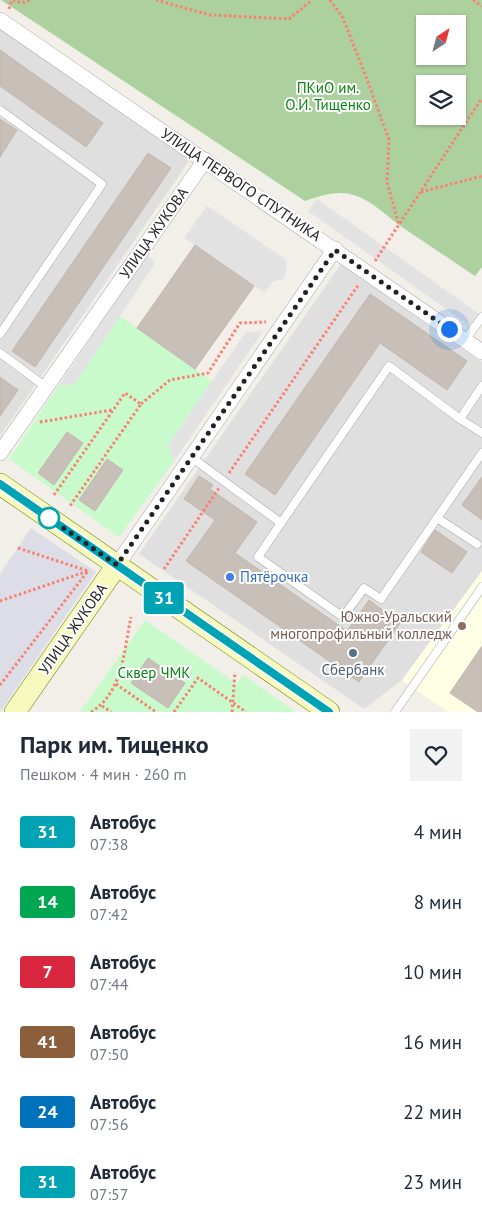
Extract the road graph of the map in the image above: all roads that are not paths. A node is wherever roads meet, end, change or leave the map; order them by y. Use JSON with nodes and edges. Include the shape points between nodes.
{"nodes":[{"id":1,"x":1,"y":22,"type":"edge"},
{"id":2,"x":0,"y":110,"type":"edge"},
{"id":3,"x":205,"y":160,"type":"junction"},
{"id":4,"x":335,"y":250,"type":"junction"},
{"id":5,"x":482,"y":317,"type":"edge"},
{"id":6,"x":0,"y":334,"type":"edge"},
{"id":7,"x":465,"y":340,"type":"junction"},
{"id":8,"x":482,"y":352,"type":"edge"},
{"id":9,"x":0,"y":353,"type":"edge"},
{"id":10,"x":482,"y":386,"type":"edge"},
{"id":11,"x":46,"y":387,"type":"junction"},
{"id":12,"x":460,"y":419,"type":"junction"},
{"id":13,"x":482,"y":433,"type":"edge"},
{"id":14,"x":0,"y":453,"type":"edge"},
{"id":15,"x":482,"y":453,"type":"edge"},
{"id":16,"x":191,"y":457,"type":"junction"},
{"id":17,"x":0,"y":484,"type":"edge"},
{"id":18,"x":437,"y":518,"type":"junction"},
{"id":19,"x":281,"y":523,"type":"junction"},
{"id":20,"x":477,"y":544,"type":"dead end"},
{"id":21,"x":117,"y":565,"type":"junction"},
{"id":22,"x":482,"y":587,"type":"edge"},
{"id":23,"x":15,"y":712,"type":"edge"},
{"id":24,"x":329,"y":712,"type":"edge"},
{"id":25,"x":395,"y":712,"type":"edge"}],
"edges":[{"from":1,"to":3,"type":"street","name":"УЛИЦА ПЕРВОГО СПУТНИКА"},
{"from":2,"to":6,"type":"lane","via":[[102,184]]},
{"from":3,"to":4,"type":"street","name":"УЛИЦА ПЕРВОГО СПУТНИКА"},
{"from":3,"to":11,"type":"street","name":"УЛИЦА ЖУКОВА"},
{"from":4,"to":7,"type":"street","name":"УЛИЦА ПЕРВОГО СПУТНИКА"},
{"from":4,"to":16,"type":"street","name":"УЛИЦА ЖУКОВА"},
{"from":5,"to":7,"type":"lane"},
{"from":7,"to":8,"type":"street","name":"УЛИЦА ПЕРВОГО СПУТНИКА"},
{"from":9,"to":11,"type":"lane"},
{"from":10,"to":12,"type":"lane"},
{"from":11,"to":14,"type":"street","name":"УЛИЦА ЖУКОВА"},
{"from":12,"to":13,"type":"lane"},
{"from":12,"to":19,"type":"lane","via":[[389,366]]},
{"from":15,"to":18,"type":"lane"},
{"from":16,"to":19,"type":"lane"},
{"from":16,"to":21,"type":"street","name":"УЛИЦА ЖУКОВА"},
{"from":17,"to":21,"type":"main road"},
{"from":18,"to":19,"type":"lane","via":[[381,599],[364,588],[343,616],[258,557]]},
{"from":18,"to":20,"type":"lane"},
{"from":21,"to":23,"type":"main road","name":"УЛИЦА ЖУКОВА"},
{"from":21,"to":24,"type":"main road"},
{"from":22,"to":25,"type":"lane"}]}
